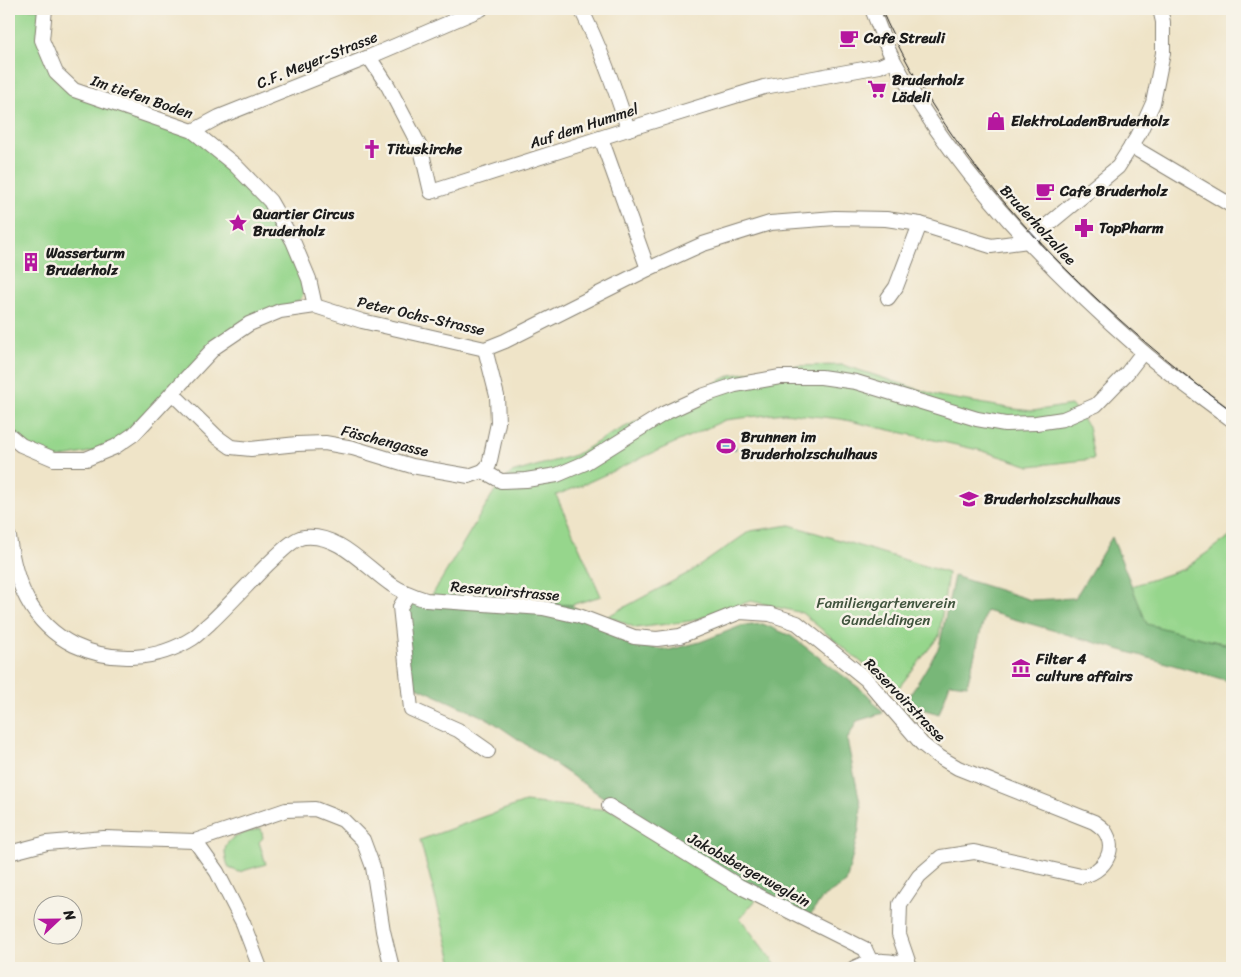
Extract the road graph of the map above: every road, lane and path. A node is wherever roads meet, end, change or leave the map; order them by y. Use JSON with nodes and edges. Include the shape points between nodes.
{"nodes":[{"id":1,"x":44,"y":9,"type":"edge"},
{"id":2,"x":482,"y":9,"type":"edge"},
{"id":3,"x":581,"y":9,"type":"edge"},
{"id":4,"x":872,"y":9,"type":"edge"},
{"id":5,"x":1160,"y":9,"type":"edge"},
{"id":6,"x":369,"y":57,"type":"junction"},
{"id":7,"x":893,"y":60,"type":"junction"},
{"id":8,"x":628,"y":129,"type":"junction"},
{"id":9,"x":193,"y":131,"type":"junction"},
{"id":10,"x":602,"y":138,"type":"junction"},
{"id":11,"x":1131,"y":146,"type":"junction"},
{"id":12,"x":1228,"y":204,"type":"dead end"},
{"id":13,"x":920,"y":224,"type":"junction"},
{"id":14,"x":1028,"y":241,"type":"junction"},
{"id":15,"x":648,"y":269,"type":"junction"},
{"id":16,"x":888,"y":298,"type":"dead end"},
{"id":17,"x":315,"y":306,"type":"junction"},
{"id":18,"x":485,"y":349,"type":"junction"},
{"id":19,"x":1143,"y":352,"type":"junction"},
{"id":20,"x":172,"y":393,"type":"junction"},
{"id":21,"x":1232,"y":420,"type":"edge"},
{"id":22,"x":9,"y":435,"type":"edge"},
{"id":23,"x":483,"y":471,"type":"junction"},
{"id":24,"x":9,"y":537,"type":"edge"},
{"id":25,"x":408,"y":594,"type":"junction"},
{"id":26,"x":488,"y":751,"type":"dead end"},
{"id":27,"x":609,"y":806,"type":"dead end"},
{"id":28,"x":195,"y":841,"type":"junction"},
{"id":29,"x":9,"y":853,"type":"edge"},
{"id":30,"x":870,"y":962,"type":"junction"},
{"id":31,"x":260,"y":968,"type":"edge"},
{"id":32,"x":392,"y":968,"type":"edge"},
{"id":33,"x":854,"y":968,"type":"edge"},
{"id":34,"x":912,"y":968,"type":"edge"}],
"edges":[{"from":1,"to":9,"type":"street","name":"Im tiefen Boden","via":[[42,40],[56,72],[74,90]]},
{"from":2,"to":6,"type":"street","name":"C.F. Meyer-Strasse"},
{"from":3,"to":8,"type":"street","via":[[594,34]]},
{"from":4,"to":7,"type":"street","name":"Bruderholzallee"},
{"from":5,"to":11,"type":"street","via":[[1163,53],[1153,103],[1140,134]]},
{"from":6,"to":9,"type":"street","name":"C.F. Meyer-Strasse","via":[[219,117]]},
{"from":6,"to":10,"type":"street","name":"Auf dem Hummel","via":[[421,149],[431,192]]},
{"from":7,"to":8,"type":"street","name":"Auf dem Hummel","via":[[880,66],[764,87]]},
{"from":7,"to":14,"type":"street","name":"Bruderholzallee","via":[[938,131],[984,192]]},
{"from":8,"to":10,"type":"street","name":"Auf dem Hummel"},
{"from":9,"to":17,"type":"street","name":"Im tiefen Boden","via":[[235,165],[270,201],[293,240],[309,279]]},
{"from":10,"to":15,"type":"street"},
{"from":11,"to":12,"type":"street"},
{"from":11,"to":14,"type":"street","via":[[1118,167]]},
{"from":13,"to":14,"type":"street","name":"Peter Ochs-Strasse","via":[[991,246]]},
{"from":13,"to":15,"type":"street","name":"Peter Ochs-Strasse","via":[[886,219],[835,218],[770,223],[703,244]]},
{"from":13,"to":16,"type":"street","via":[[896,287]]},
{"from":14,"to":19,"type":"street","name":"Bruderholzallee"},
{"from":15,"to":18,"type":"street","name":"Peter Ochs-Strasse"},
{"from":17,"to":18,"type":"street","name":"Peter Ochs-Strasse","via":[[362,321]]},
{"from":17,"to":20,"type":"street","name":"Peter Ochs-Strasse","via":[[280,311],[248,324],[215,347]]},
{"from":18,"to":23,"type":"street","via":[[496,396],[498,423],[489,465]]},
{"from":19,"to":21,"type":"street","name":"Bruderholzallee"},
{"from":19,"to":23,"type":"street","via":[[1096,405],[1063,419],[1005,424],[977,419],[856,382],[821,377],[780,378],[735,385],[702,396],[665,413],[585,463],[557,475],[501,481]]},
{"from":20,"to":22,"type":"street","name":"Peter Ochs-Strasse","via":[[134,434],[115,447],[86,459],[54,459],[21,445]]},
{"from":20,"to":23,"type":"street","name":"Fäschengasse","via":[[231,447],[251,449],[326,443],[460,475],[469,476]]},
{"from":24,"to":25,"type":"street","name":"Reservoirstrasse","via":[[12,564],[24,594],[41,620],[64,640],[90,653],[114,657],[144,657],[167,651],[194,638],[284,549],[302,537],[322,537],[343,548]]},
{"from":25,"to":26,"type":"street","via":[[400,607],[411,709],[458,730]]},
{"from":25,"to":34,"type":"street","name":"Reservoirstrasse","via":[[426,600],[543,608],[579,616],[634,637],[657,639],[680,636],[740,612],[770,614],[797,623],[866,679],[922,744],[936,755],[958,768],[1094,822],[1103,830],[1109,840],[1110,852],[1104,864],[1089,875],[1081,876],[974,852],[941,857],[919,876],[900,904],[899,935]]},
{"from":27,"to":30,"type":"street","name":"Jakobsbergerweglein","via":[[739,886],[865,949]]},
{"from":28,"to":29,"type":"street","via":[[104,838],[47,843]]},
{"from":28,"to":31,"type":"street","via":[[217,872],[243,923]]},
{"from":28,"to":32,"type":"street","via":[[286,810],[315,809],[342,820],[363,840],[373,867]]},
{"from":30,"to":33,"type":"street"},
{"from":30,"to":34,"type":"street","via":[[892,960]]}]}
